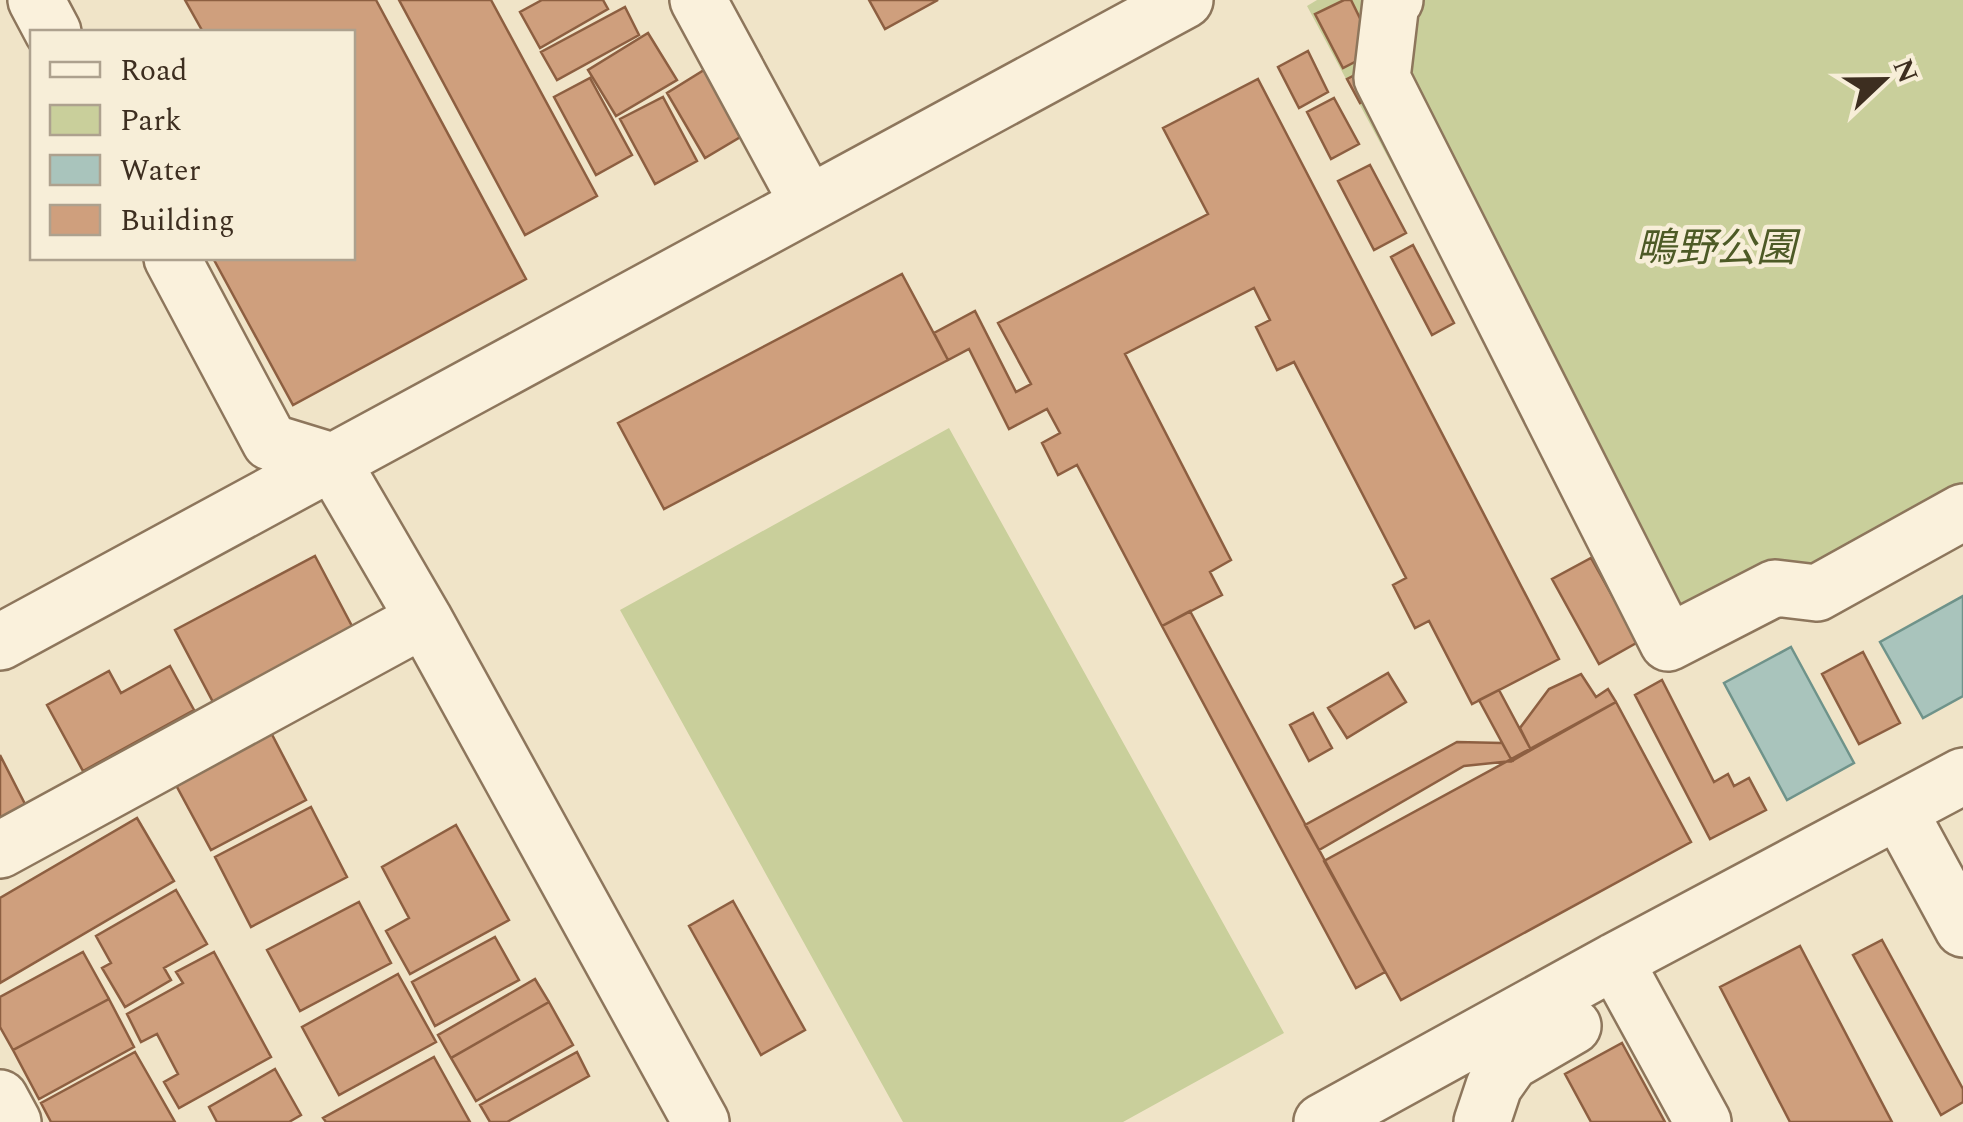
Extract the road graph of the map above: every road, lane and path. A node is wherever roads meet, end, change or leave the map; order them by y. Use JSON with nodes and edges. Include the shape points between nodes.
{"nodes":[{"id":1,"x":36,"y":0,"type":"edge"},
{"id":2,"x":698,"y":0,"type":"edge"},
{"id":3,"x":1184,"y":0,"type":"edge"},
{"id":4,"x":1395,"y":0,"type":"edge"},
{"id":5,"x":52,"y":30,"type":"edge"},
{"id":6,"x":808,"y":204,"type":"junction"},
{"id":7,"x":173,"y":260,"type":"edge"},
{"id":8,"x":332,"y":462,"type":"junction"},
{"id":9,"x":1963,"y":512,"type":"edge"},
{"id":10,"x":424,"y":618,"type":"junction"},
{"id":11,"x":0,"y":642,"type":"edge"},
{"id":12,"x":1963,"y":776,"type":"edge"},
{"id":13,"x":1899,"y":812,"type":"junction"},
{"id":14,"x":0,"y":850,"type":"edge"},
{"id":15,"x":1963,"y":929,"type":"edge"},
{"id":16,"x":1624,"y":976,"type":"junction"},
{"id":17,"x":0,"y":1098,"type":"edge"},
{"id":18,"x":14,"y":1122,"type":"edge"},
{"id":19,"x":701,"y":1122,"type":"edge"},
{"id":20,"x":1322,"y":1122,"type":"edge"},
{"id":21,"x":1482,"y":1122,"type":"edge"},
{"id":22,"x":1704,"y":1122,"type":"edge"}],
"edges":[{"from":1,"to":5,"type":"street"},
{"from":2,"to":6,"type":"street"},
{"from":3,"to":6,"type":"street"},
{"from":4,"to":9,"type":"street","via":[[1382,78],[1668,643],[1775,588],[1817,593]]},
{"from":6,"to":8,"type":"street"},
{"from":7,"to":8,"type":"street","via":[[270,442]]},
{"from":8,"to":10,"type":"street"},
{"from":8,"to":11,"type":"street"},
{"from":10,"to":14,"type":"street"},
{"from":10,"to":19,"type":"street"},
{"from":12,"to":13,"type":"street"},
{"from":13,"to":15,"type":"street"},
{"from":13,"to":16,"type":"street"},
{"from":16,"to":20,"type":"street"},
{"from":16,"to":21,"type":"street","via":[[1511,1062]]},
{"from":16,"to":22,"type":"street"},
{"from":17,"to":18,"type":"street"}]}
